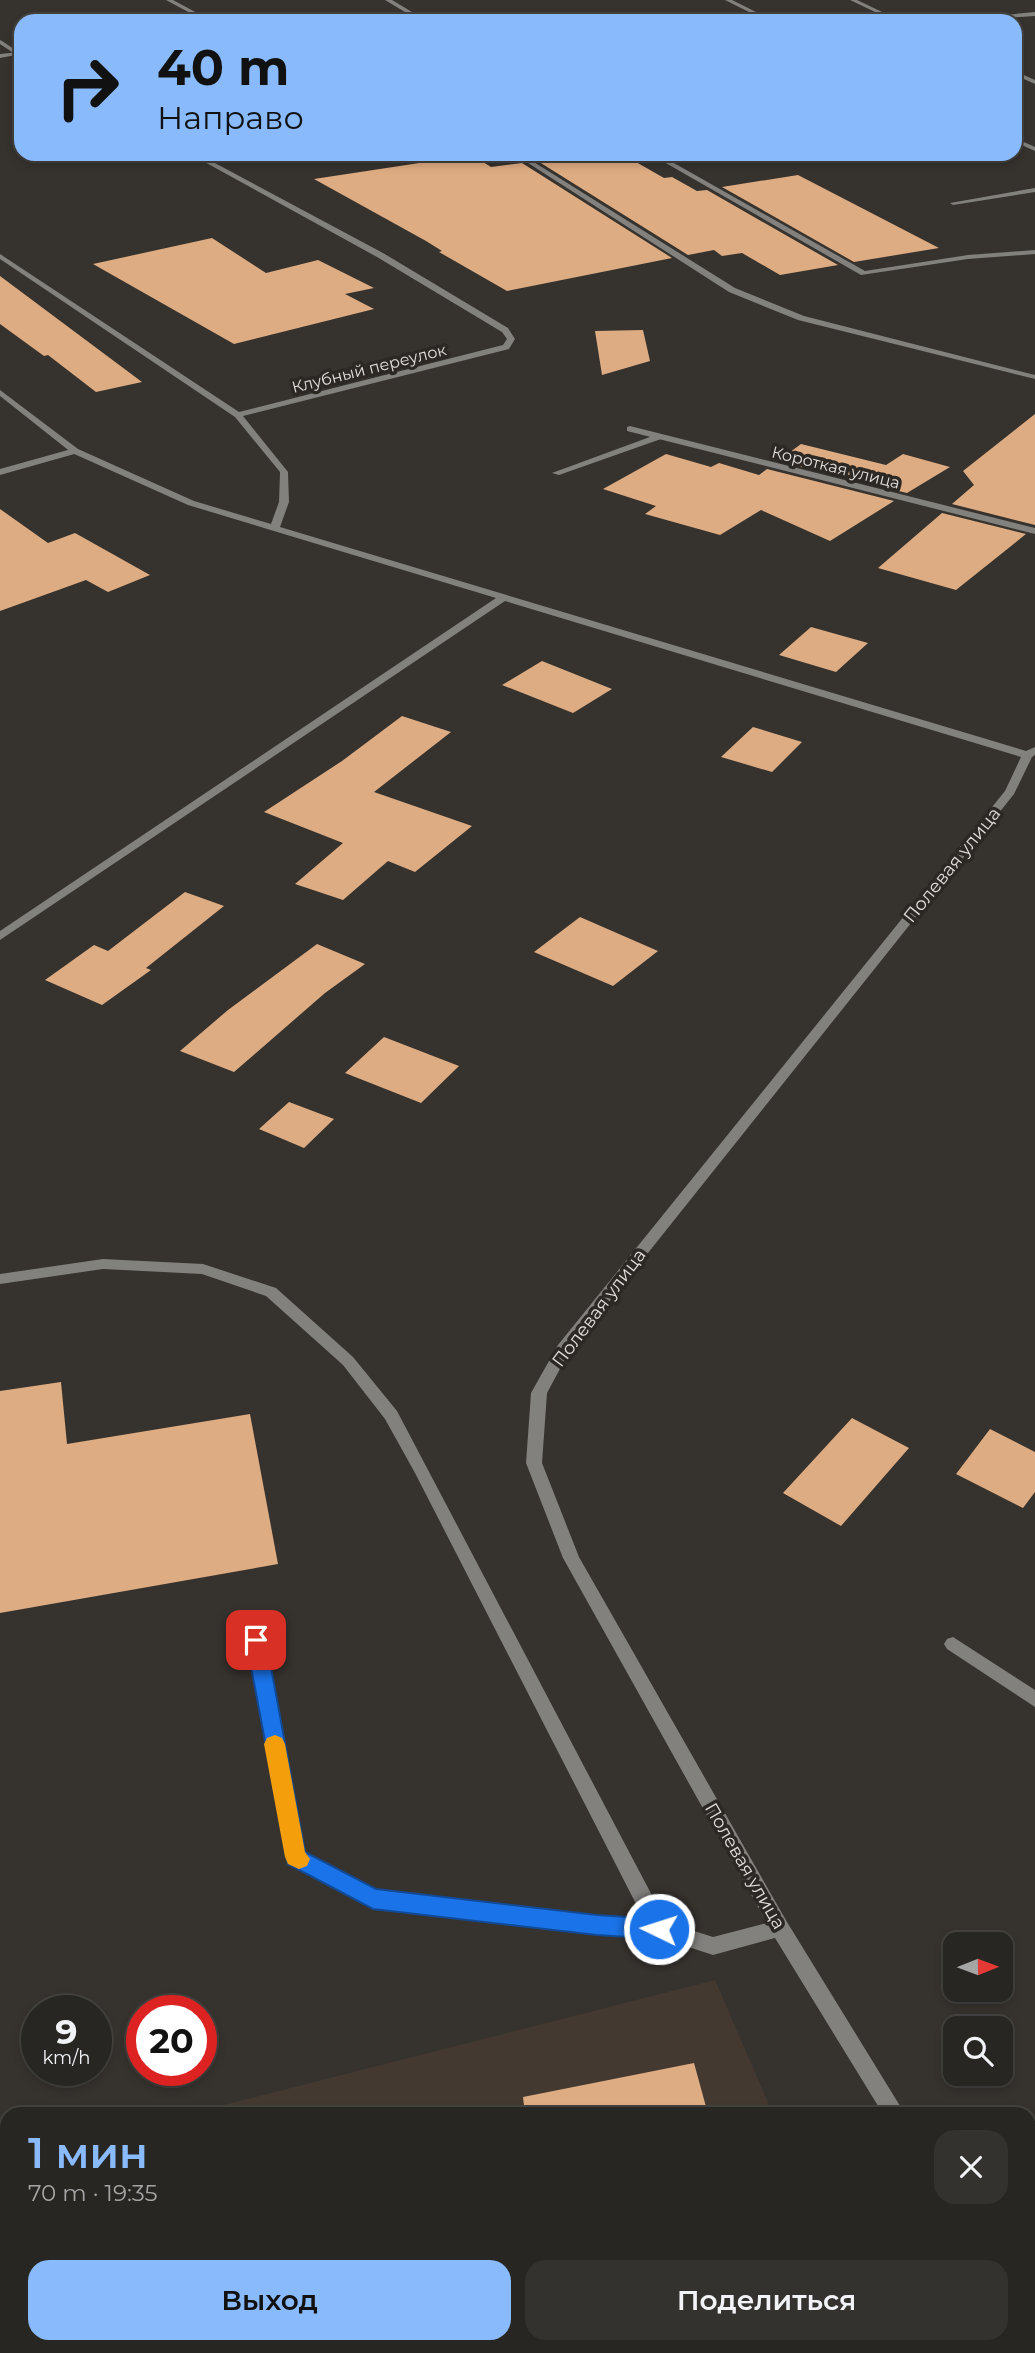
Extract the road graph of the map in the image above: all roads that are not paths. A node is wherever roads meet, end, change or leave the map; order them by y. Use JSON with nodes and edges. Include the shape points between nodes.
{"nodes":[{"id":1,"x":169,"y":0,"type":"edge"},
{"id":2,"x":388,"y":0,"type":"edge"},
{"id":3,"x":729,"y":0,"type":"edge"},
{"id":4,"x":853,"y":0,"type":"edge"},
{"id":5,"x":196,"y":14,"type":"edge"},
{"id":6,"x":412,"y":14,"type":"edge"},
{"id":7,"x":757,"y":14,"type":"edge"},
{"id":8,"x":883,"y":14,"type":"edge"},
{"id":9,"x":206,"y":161,"type":"edge"},
{"id":10,"x":528,"y":161,"type":"edge"},
{"id":11,"x":665,"y":161,"type":"edge"},
{"id":12,"x":1035,"y":190,"type":"edge"},
{"id":13,"x":953,"y":202,"type":"dead end"},
{"id":14,"x":1035,"y":252,"type":"edge"},
{"id":15,"x":0,"y":256,"type":"edge"},
{"id":16,"x":1035,"y":377,"type":"edge"},
{"id":17,"x":0,"y":392,"type":"edge"},
{"id":18,"x":238,"y":415,"type":"junction"},
{"id":19,"x":630,"y":429,"type":"dead end"},
{"id":20,"x":659,"y":437,"type":"junction"},
{"id":21,"x":75,"y":451,"type":"junction"},
{"id":22,"x":0,"y":472,"type":"edge"},
{"id":23,"x":556,"y":473,"type":"dead end"},
{"id":24,"x":275,"y":527,"type":"junction"},
{"id":25,"x":1035,"y":531,"type":"edge"},
{"id":26,"x":503,"y":598,"type":"junction"},
{"id":27,"x":1031,"y":752,"type":"edge"},
{"id":28,"x":0,"y":936,"type":"edge"},
{"id":29,"x":0,"y":1279,"type":"edge"},
{"id":30,"x":256,"y":1640,"type":"dead end"},
{"id":31,"x":953,"y":1644,"type":"dead end"},
{"id":32,"x":1035,"y":1700,"type":"edge"},
{"id":33,"x":780,"y":1928,"type":"junction"},
{"id":34,"x":659,"y":1929,"type":"junction"},
{"id":35,"x":891,"y":2107,"type":"edge"}],
"edges":[{"from":1,"to":5,"type":"street"},
{"from":2,"to":6,"type":"street"},
{"from":3,"to":7,"type":"street"},
{"from":4,"to":8,"type":"street"},
{"from":9,"to":18,"type":"street","name":"Клубный переулок","via":[[380,254],[505,330],[511,339],[506,347]]},
{"from":10,"to":16,"type":"street","via":[[732,289],[801,318]]},
{"from":11,"to":14,"type":"street","via":[[864,273]]},
{"from":12,"to":13,"type":"street"},
{"from":15,"to":18,"type":"street"},
{"from":17,"to":21,"type":"street"},
{"from":18,"to":24,"type":"street","via":[[284,472],[284,502]]},
{"from":19,"to":20,"type":"street","name":"Короткая улица"},
{"from":20,"to":23,"type":"street"},
{"from":20,"to":25,"type":"street","name":"Короткая улица"},
{"from":21,"to":22,"type":"street"},
{"from":21,"to":24,"type":"street","via":[[191,503]]},
{"from":24,"to":26,"type":"street"},
{"from":26,"to":27,"type":"street"},
{"from":26,"to":28,"type":"street"},
{"from":27,"to":33,"type":"street","name":"Полевая улица","via":[[1010,792],[563,1349],[539,1394],[534,1463],[571,1558]]},
{"from":29,"to":34,"type":"street","via":[[103,1264],[203,1269],[271,1292],[348,1361],[391,1415],[424,1473]]},
{"from":30,"to":34,"type":"street","via":[[295,1857],[373,1899]]},
{"from":31,"to":32,"type":"street"},
{"from":33,"to":34,"type":"street","via":[[713,1946]]},
{"from":33,"to":35,"type":"street","name":"Полевая улица"}]}
